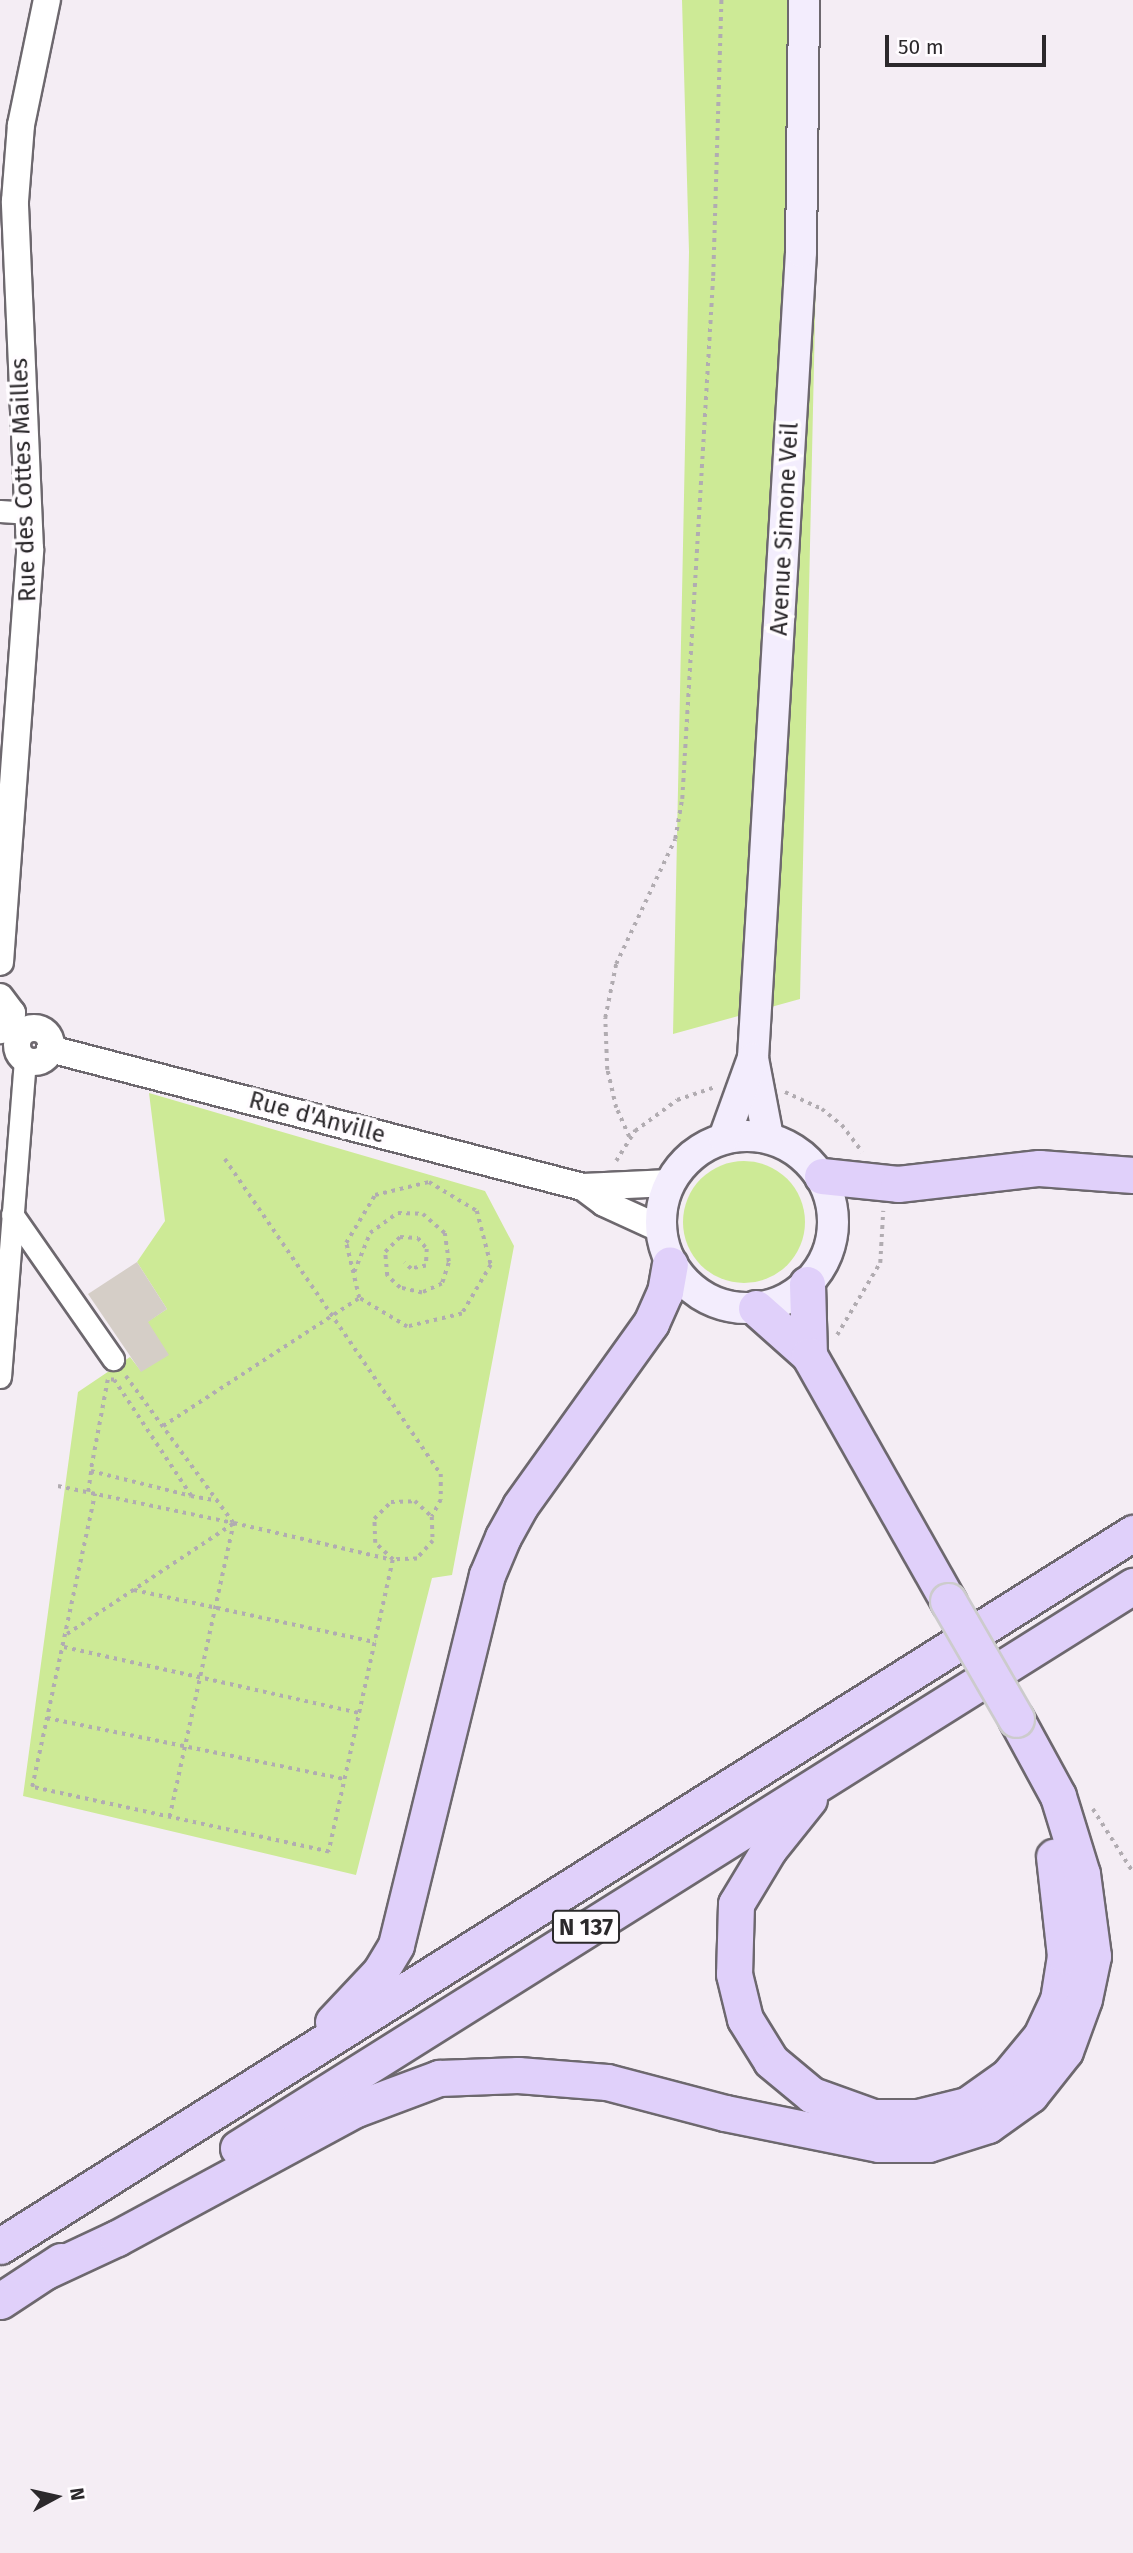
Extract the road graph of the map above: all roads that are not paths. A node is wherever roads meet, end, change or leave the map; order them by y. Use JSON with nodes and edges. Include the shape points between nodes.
{"nodes":[{"id":1,"x":47,"y":0,"type":"edge"},
{"id":2,"x":804,"y":0,"type":"edge"},
{"id":3,"x":8,"y":201,"type":"edge"},
{"id":4,"x":0,"y":511,"type":"edge"},
{"id":5,"x":30,"y":513,"type":"junction"},
{"id":6,"x":0,"y":962,"type":"edge"},
{"id":7,"x":12,"y":1029,"type":"edge"},
{"id":8,"x":753,"y":1058,"type":"junction"},
{"id":9,"x":768,"y":1137,"type":"junction"},
{"id":10,"x":724,"y":1138,"type":"junction"},
{"id":11,"x":1133,"y":1175,"type":"edge"},
{"id":12,"x":822,"y":1176,"type":"junction"},
{"id":13,"x":670,"y":1183,"type":"junction"},
{"id":14,"x":583,"y":1187,"type":"junction"},
{"id":15,"x":12,"y":1214,"type":"junction"},
{"id":16,"x":661,"y":1230,"type":"junction"},
{"id":17,"x":670,"y":1264,"type":"junction"},
{"id":18,"x":807,"y":1284,"type":"junction"},
{"id":19,"x":756,"y":1308,"type":"junction"},
{"id":20,"x":808,"y":1356,"type":"junction"},
{"id":21,"x":113,"y":1359,"type":"road end"},
{"id":22,"x":0,"y":1377,"type":"edge"},
{"id":23,"x":1133,"y":1533,"type":"edge"},
{"id":24,"x":1133,"y":1586,"type":"edge"},
{"id":25,"x":1023,"y":1733,"type":"junction"},
{"id":26,"x":830,"y":1775,"type":"junction"},
{"id":27,"x":297,"y":2060,"type":"junction"},
{"id":28,"x":0,"y":2246,"type":"edge"},
{"id":29,"x":42,"y":2273,"type":"junction"},
{"id":30,"x":0,"y":2301,"type":"edge"}],
"edges":[{"from":1,"to":3,"type":"street","name":"Rue des Cottes Mailles"},
{"from":2,"to":8,"type":"main road","name":"Avenue Simone Veil","via":[[802,252]]},
{"from":3,"to":5,"type":"street","name":"Rue des Cottes Mailles"},
{"from":4,"to":5,"type":"street"},
{"from":5,"to":6,"type":"street","name":"Rue des Cottes Mailles","via":[[29,609]]},
{"from":7,"to":14,"type":"street","name":"Rue d'Anville","via":[[40,1060],[50,1049]]},
{"from":7,"to":15,"type":"street"},
{"from":8,"to":9,"type":"main road","name":"Avenue Simone Veil"},
{"from":8,"to":10,"type":"main road","name":"Avenue Simone Veil"},
{"from":9,"to":10,"type":"main road"},
{"from":9,"to":12,"type":"main road","via":[[795,1149]]},
{"from":10,"to":13,"type":"main road","via":[[683,1163]]},
{"from":11,"to":12,"type":"highway","via":[[1039,1168],[898,1184]]},
{"from":12,"to":18,"type":"main road","via":[[832,1206],[832,1238],[825,1259]]},
{"from":13,"to":14,"type":"street","name":"Rue d'Anville"},
{"from":13,"to":16,"type":"main road"},
{"from":14,"to":16,"type":"street","name":"Rue d'Anville","via":[[604,1203]]},
{"from":15,"to":21,"type":"street"},
{"from":15,"to":22,"type":"street"},
{"from":16,"to":17,"type":"main road"},
{"from":17,"to":19,"type":"main road","via":[[709,1300]]},
{"from":17,"to":27,"type":"highway","via":[[665,1292],[651,1323],[520,1506],[487,1575],[396,1945],[380,1972]]},
{"from":18,"to":19,"type":"main road","via":[[783,1300]]},
{"from":18,"to":20,"type":"highway"},
{"from":19,"to":20,"type":"highway"},
{"from":20,"to":25,"type":"highway","bridge":true},
{"from":23,"to":27,"type":"highway","number":"N 137"},
{"from":24,"to":26,"type":"highway","number":"N 137"},
{"from":25,"to":26,"type":"highway","via":[[1060,1886],[1065,1956],[1058,2000],[1041,2036],[1008,2076],[967,2105],[918,2117],[873,2117],[812,2095],[771,2061],[746,2020],[734,1973],[736,1904],[769,1849]]},
{"from":25,"to":29,"type":"highway","via":[[1058,1796],[1082,1874],[1093,1956],[1065,2051],[1030,2095],[988,2125],[928,2144],[879,2144],[725,2113],[607,2082],[518,2075],[439,2078],[356,2109]]},
{"from":26,"to":29,"type":"highway","number":"N 137"},
{"from":27,"to":28,"type":"highway","number":"N 137"},
{"from":29,"to":30,"type":"highway","number":"N 137"}]}
